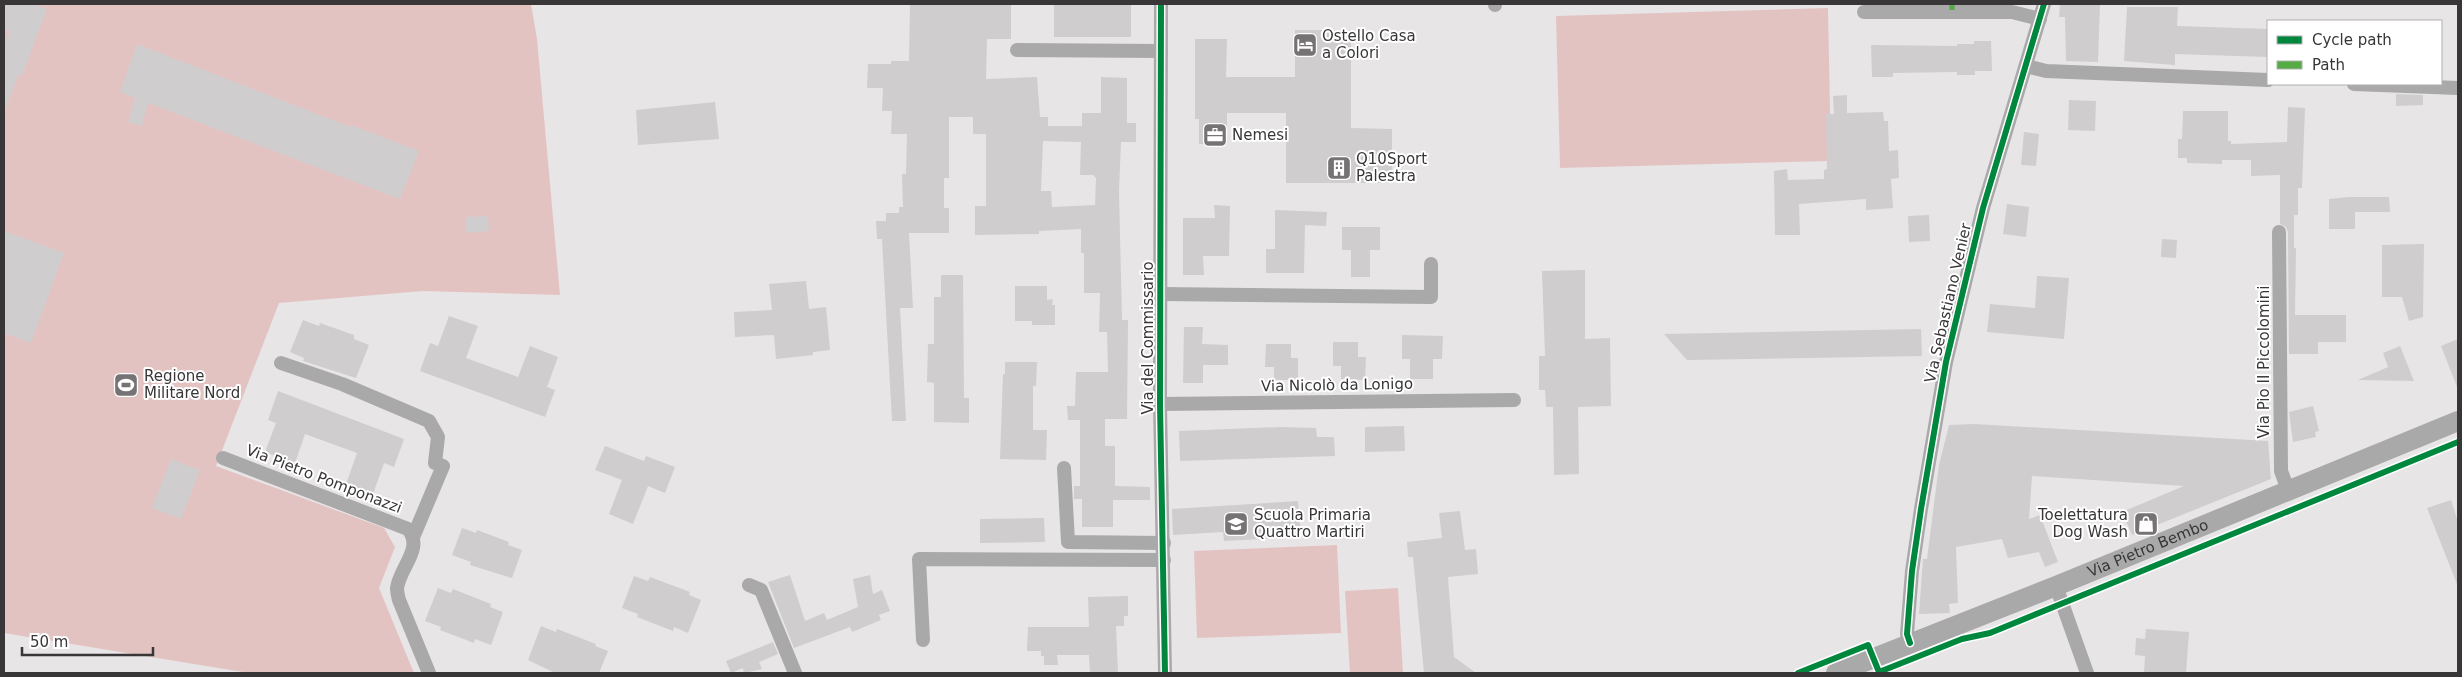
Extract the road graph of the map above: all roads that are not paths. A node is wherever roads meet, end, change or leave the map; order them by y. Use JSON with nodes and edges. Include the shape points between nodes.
{"nodes":[{"id":1,"x":1161,"y":4,"type":"edge"},
{"id":2,"x":2044,"y":4,"type":"edge"},
{"id":3,"x":1864,"y":12,"type":"dead end"},
{"id":4,"x":2040,"y":19,"type":"junction"},
{"id":5,"x":1016,"y":50,"type":"dead end"},
{"id":6,"x":1161,"y":50,"type":"junction"},
{"id":7,"x":2026,"y":66,"type":"junction"},
{"id":8,"x":2267,"y":80,"type":"edge"},
{"id":9,"x":2380,"y":85,"type":"edge"},
{"id":10,"x":2458,"y":88,"type":"edge"},
{"id":11,"x":2279,"y":232,"type":"dead end"},
{"id":12,"x":1431,"y":264,"type":"dead end"},
{"id":13,"x":1161,"y":294,"type":"junction"},
{"id":14,"x":281,"y":363,"type":"dead end"},
{"id":15,"x":1514,"y":400,"type":"dead end"},
{"id":16,"x":1160,"y":404,"type":"junction"},
{"id":17,"x":2458,"y":421,"type":"edge"},
{"id":18,"x":223,"y":458,"type":"dead end"},
{"id":19,"x":1064,"y":468,"type":"dead end"},
{"id":20,"x":2288,"y":490,"type":"junction"},
{"id":21,"x":414,"y":535,"type":"junction"},
{"id":22,"x":1164,"y":543,"type":"junction"},
{"id":23,"x":1164,"y":560,"type":"junction"},
{"id":24,"x":2056,"y":586,"type":"junction"},
{"id":25,"x":755,"y":587,"type":"dead end"},
{"id":26,"x":923,"y":640,"type":"dead end"},
{"id":27,"x":1910,"y":644,"type":"junction"},
{"id":28,"x":429,"y":673,"type":"edge"},
{"id":29,"x":795,"y":673,"type":"edge"},
{"id":30,"x":1165,"y":673,"type":"edge"},
{"id":31,"x":1836,"y":673,"type":"edge"},
{"id":32,"x":2086,"y":673,"type":"edge"}],
"edges":[{"from":1,"to":6,"type":"street","name":"Via del Commissario"},
{"from":2,"to":4,"type":"street","name":"Via Sebastiano Venier"},
{"from":3,"to":4,"type":"street","via":[[2012,12]]},
{"from":4,"to":7,"type":"street","name":"Via Sebastiano Venier"},
{"from":5,"to":6,"type":"street"},
{"from":6,"to":13,"type":"street","name":"Via del Commissario"},
{"from":7,"to":8,"type":"street","via":[[2046,71]]},
{"from":7,"to":27,"type":"street","name":"Via Sebastiano Venier","via":[[1983,208],[1946,362],[1912,571],[1907,634]]},
{"from":9,"to":10,"type":"street"},
{"from":11,"to":20,"type":"street","name":"Via Pio II Piccolomini","via":[[2281,471]]},
{"from":12,"to":13,"type":"street","name":"Via del Commissario","via":[[1431,297]]},
{"from":13,"to":16,"type":"street","name":"Via del Commissario"},
{"from":14,"to":21,"type":"street","via":[[342,384],[429,421],[438,437],[435,463],[443,466]]},
{"from":15,"to":16,"type":"street","name":"Via Nicolò da Lonigo"},
{"from":16,"to":22,"type":"street","name":"Via del Commissario"},
{"from":17,"to":20,"type":"main road","name":"Via Pietro Bembo"},
{"from":18,"to":21,"type":"street","name":"Via Pietro Pomponazzi","via":[[408,528]]},
{"from":19,"to":22,"type":"street","via":[[1068,542]]},
{"from":20,"to":24,"type":"main road","name":"Via Pietro Bembo"},
{"from":21,"to":28,"type":"street","via":[[414,547],[397,588]]},
{"from":22,"to":23,"type":"street","name":"Via del Commissario"},
{"from":23,"to":26,"type":"street","via":[[919,559]]},
{"from":23,"to":30,"type":"street","name":"Via del Commissario"},
{"from":24,"to":27,"type":"main road","name":"Via Pietro Bembo"},
{"from":24,"to":32,"type":"street"},
{"from":25,"to":29,"type":"street"},
{"from":27,"to":31,"type":"main road","name":"Via Pietro Bembo"}]}
